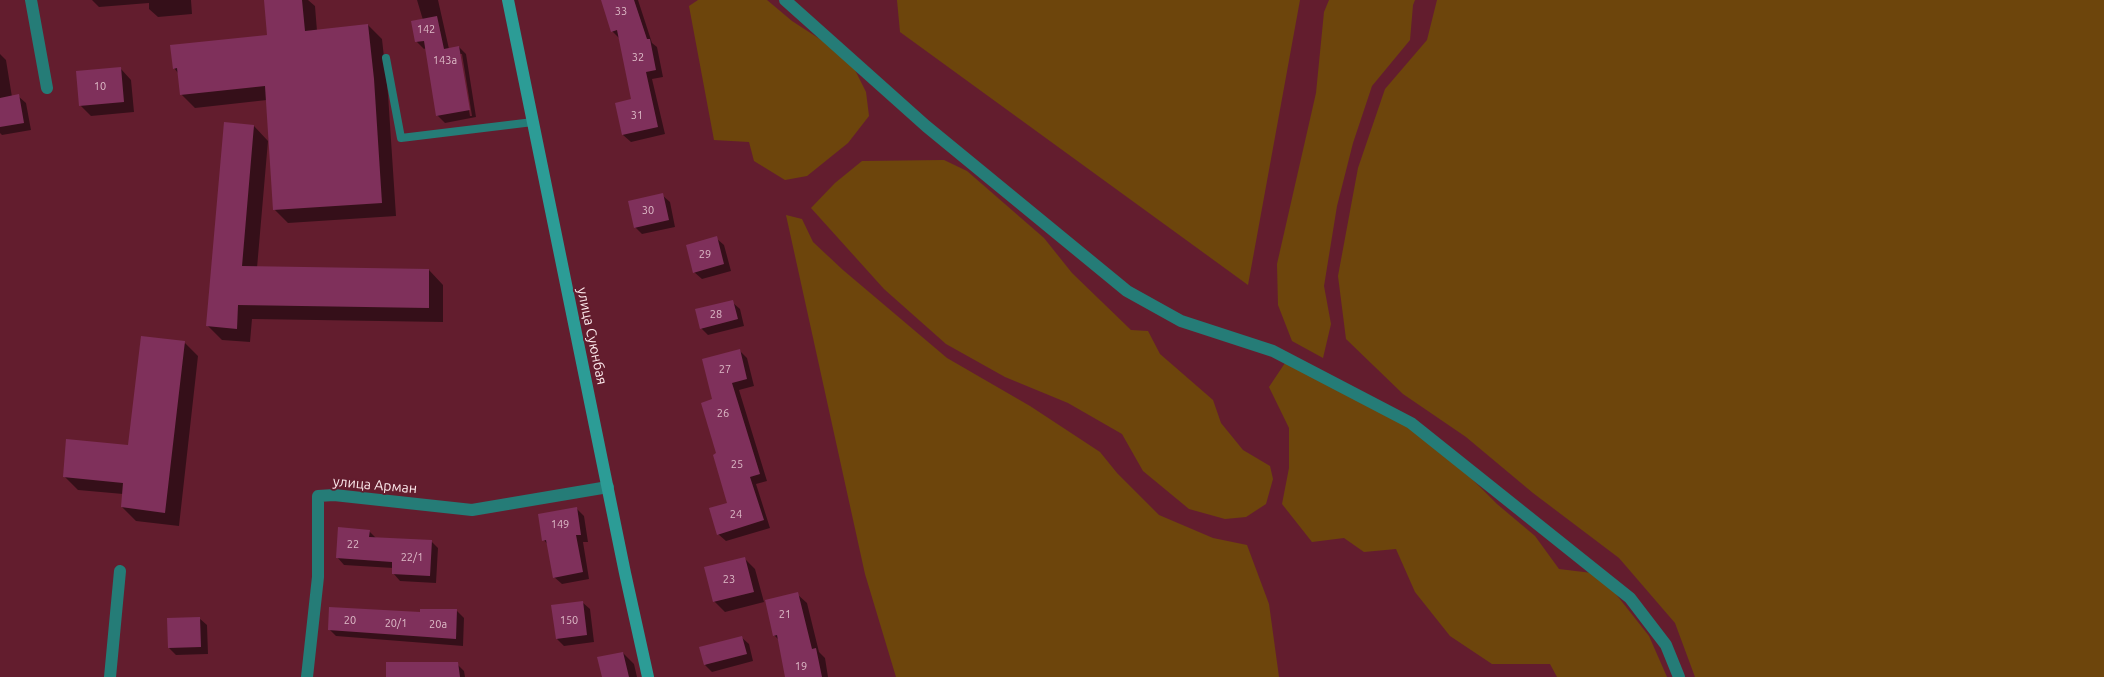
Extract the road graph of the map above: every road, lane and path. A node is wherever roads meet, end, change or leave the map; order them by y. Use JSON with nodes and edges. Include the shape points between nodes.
{"nodes":[{"id":1,"x":31,"y":0,"type":"edge"},
{"id":2,"x":508,"y":0,"type":"edge"},
{"id":3,"x":785,"y":0,"type":"edge"},
{"id":4,"x":386,"y":58,"type":"dead end"},
{"id":5,"x":47,"y":88,"type":"dead end"},
{"id":6,"x":533,"y":122,"type":"junction"},
{"id":7,"x":608,"y":487,"type":"junction"},
{"id":8,"x":120,"y":571,"type":"dead end"},
{"id":9,"x":110,"y":677,"type":"edge"},
{"id":10,"x":307,"y":677,"type":"edge"},
{"id":11,"x":648,"y":677,"type":"edge"},
{"id":12,"x":1679,"y":677,"type":"edge"}],
"edges":[{"from":1,"to":5,"type":"street"},
{"from":2,"to":6,"type":"main road","name":"улица Суюнбая"},
{"from":3,"to":12,"type":"street","via":[[926,126],[1127,291],[1181,321],[1273,351],[1411,423],[1630,598],[1666,645]]},
{"from":4,"to":6,"type":"lane","via":[[401,138]]},
{"from":6,"to":7,"type":"main road","name":"улица Суюнбая"},
{"from":7,"to":10,"type":"street","name":"улица Арман","via":[[472,510],[318,496],[318,577]]},
{"from":7,"to":11,"type":"main road","name":"улица Суюнбая"},
{"from":8,"to":9,"type":"street"}]}
